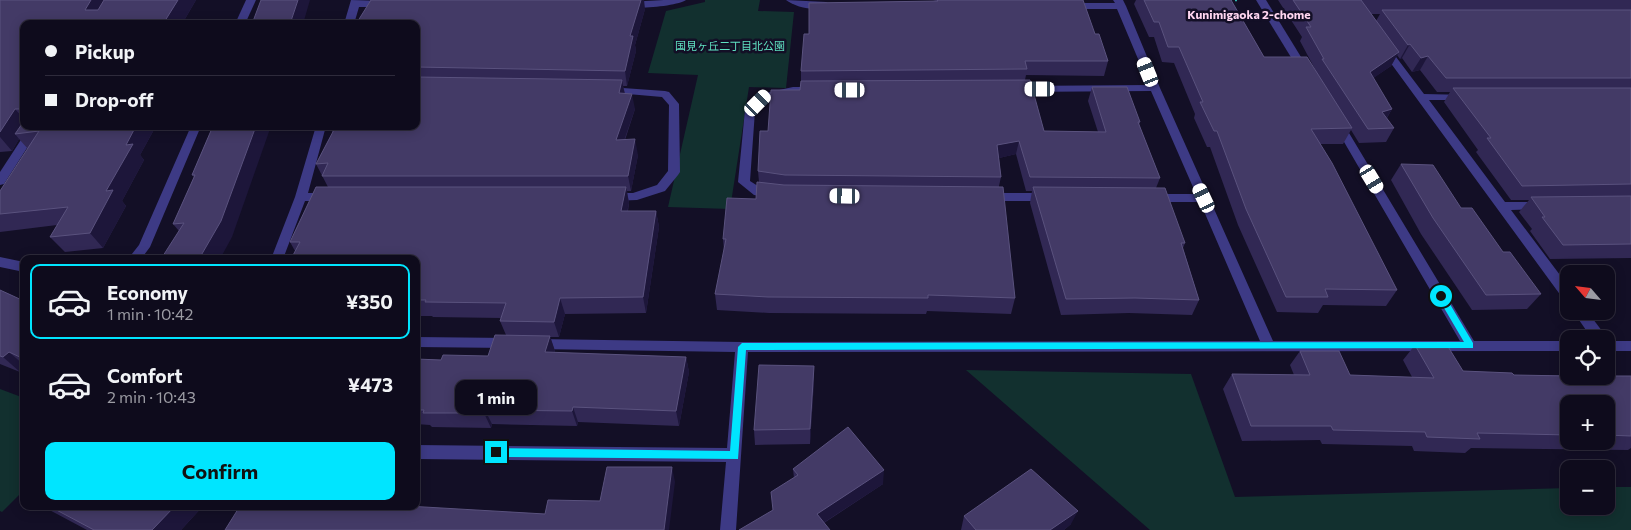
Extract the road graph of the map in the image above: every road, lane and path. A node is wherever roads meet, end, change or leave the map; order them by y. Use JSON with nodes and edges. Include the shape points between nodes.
{"nodes":[{"id":1,"x":251,"y":0,"type":"edge"},
{"id":2,"x":680,"y":0,"type":"edge"},
{"id":3,"x":791,"y":0,"type":"edge"},
{"id":4,"x":1260,"y":0,"type":"edge"},
{"id":5,"x":355,"y":2,"type":"edge"},
{"id":6,"x":1120,"y":3,"type":"edge"},
{"id":7,"x":391,"y":4,"type":"edge"},
{"id":8,"x":613,"y":5,"type":"edge"},
{"id":9,"x":832,"y":5,"type":"edge"},
{"id":10,"x":1054,"y":6,"type":"edge"},
{"id":11,"x":242,"y":20,"type":"edge"},
{"id":12,"x":350,"y":20,"type":"edge"},
{"id":13,"x":1376,"y":34,"type":"edge"},
{"id":14,"x":1312,"y":81,"type":"edge"},
{"id":15,"x":1155,"y":88,"type":"junction"},
{"id":16,"x":1008,"y":89,"type":"edge"},
{"id":17,"x":599,"y":90,"type":"edge"},
{"id":18,"x":823,"y":90,"type":"edge"},
{"id":19,"x":1420,"y":97,"type":"junction"},
{"id":20,"x":1477,"y":97,"type":"edge"},
{"id":21,"x":1332,"y":114,"type":"edge"},
{"id":22,"x":33,"y":130,"type":"edge"},
{"id":23,"x":194,"y":130,"type":"edge"},
{"id":24,"x":320,"y":130,"type":"edge"},
{"id":25,"x":0,"y":181,"type":"edge"},
{"id":26,"x":785,"y":195,"type":"edge"},
{"id":27,"x":301,"y":196,"type":"junction"},
{"id":28,"x":975,"y":196,"type":"edge"},
{"id":29,"x":340,"y":197,"type":"edge"},
{"id":30,"x":604,"y":197,"type":"edge"},
{"id":31,"x":1055,"y":197,"type":"edge"},
{"id":32,"x":1145,"y":198,"type":"edge"},
{"id":33,"x":1204,"y":198,"type":"junction"},
{"id":34,"x":1556,"y":205,"type":"edge"},
{"id":35,"x":1500,"y":206,"type":"junction"},
{"id":36,"x":138,"y":255,"type":"edge"},
{"id":37,"x":279,"y":255,"type":"edge"},
{"id":38,"x":0,"y":262,"type":"edge"},
{"id":39,"x":20,"y":266,"type":"edge"},
{"id":40,"x":1560,"y":285,"type":"edge"},
{"id":41,"x":420,"y":342,"type":"edge"},
{"id":42,"x":1269,"y":346,"type":"junction"},
{"id":43,"x":1470,"y":346,"type":"junction"},
{"id":44,"x":1560,"y":346,"type":"edge"},
{"id":45,"x":1615,"y":346,"type":"edge"},
{"id":46,"x":1631,"y":346,"type":"edge"},
{"id":47,"x":742,"y":347,"type":"junction"},
{"id":48,"x":420,"y":452,"type":"edge"},
{"id":49,"x":734,"y":456,"type":"junction"},
{"id":50,"x":728,"y":530,"type":"edge"}],
"edges":[{"from":1,"to":11,"type":"street"},
{"from":2,"to":8,"type":"street"},
{"from":3,"to":9,"type":"street","via":[[802,5]]},
{"from":4,"to":14,"type":"street"},
{"from":5,"to":7,"type":"street"},
{"from":5,"to":12,"type":"street"},
{"from":6,"to":10,"type":"street"},
{"from":6,"to":15,"type":"street"},
{"from":13,"to":19,"type":"street"},
{"from":15,"to":16,"type":"street"},
{"from":15,"to":33,"type":"street"},
{"from":17,"to":30,"type":"street","via":[[664,94],[674,104],[674,172],[661,188],[633,197]]},
{"from":18,"to":26,"type":"street","via":[[793,90],[765,96],[750,110],[744,182],[758,192]]},
{"from":19,"to":20,"type":"street"},
{"from":19,"to":35,"type":"street"},
{"from":21,"to":43,"type":"street"},
{"from":22,"to":25,"type":"street"},
{"from":23,"to":36,"type":"street","via":[[144,248]]},
{"from":24,"to":27,"type":"street"},
{"from":27,"to":29,"type":"street"},
{"from":27,"to":37,"type":"street"},
{"from":28,"to":31,"type":"street"},
{"from":32,"to":33,"type":"street"},
{"from":33,"to":42,"type":"street"},
{"from":34,"to":35,"type":"street"},
{"from":35,"to":40,"type":"street"},
{"from":38,"to":39,"type":"street"},
{"from":41,"to":47,"type":"street"},
{"from":42,"to":43,"type":"street"},
{"from":42,"to":47,"type":"street"},
{"from":43,"to":44,"type":"street"},
{"from":45,"to":46,"type":"street"},
{"from":47,"to":49,"type":"street"},
{"from":48,"to":49,"type":"street"},
{"from":49,"to":50,"type":"street"}]}
